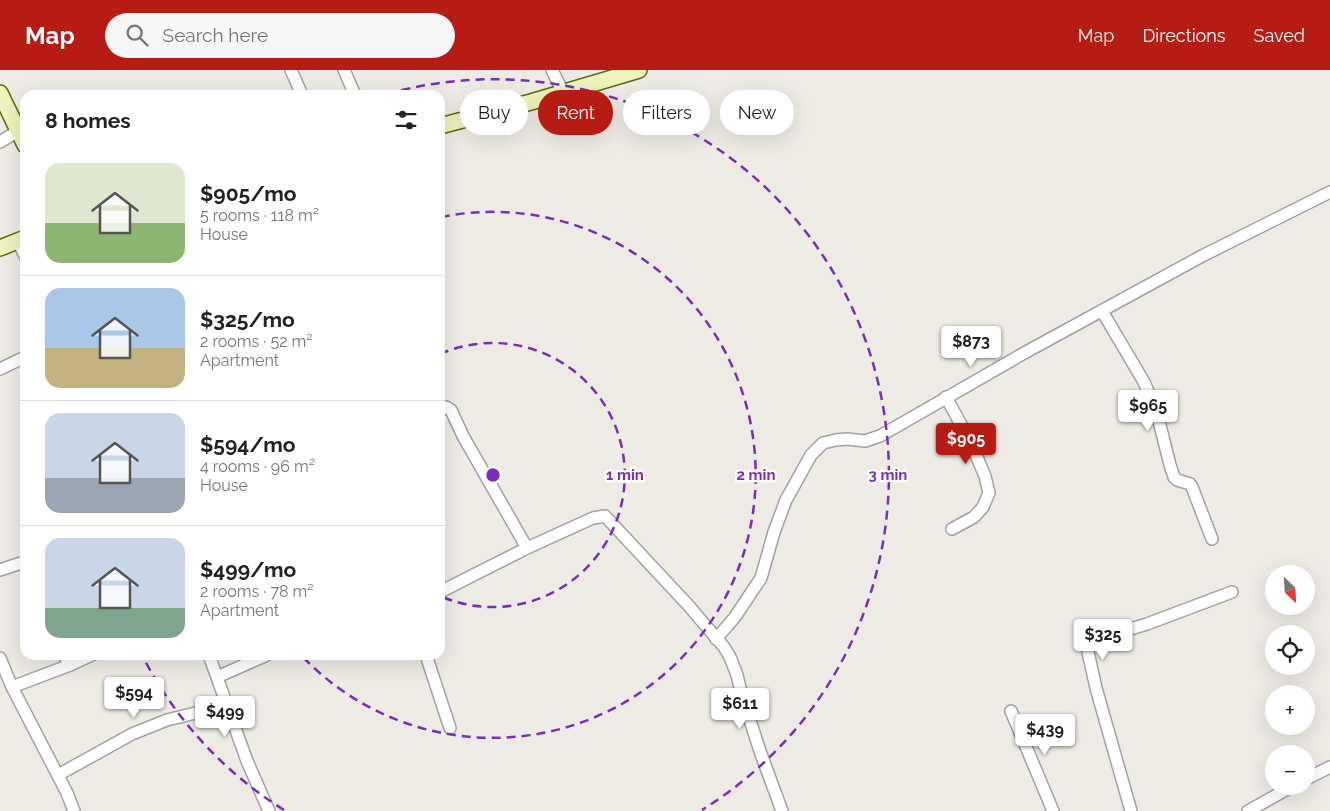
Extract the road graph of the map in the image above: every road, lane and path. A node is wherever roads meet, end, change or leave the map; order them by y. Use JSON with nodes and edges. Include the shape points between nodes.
{"nodes":[{"id":1,"x":291,"y":70,"type":"edge"},
{"id":2,"x":344,"y":70,"type":"edge"},
{"id":3,"x":552,"y":70,"type":"edge"},
{"id":4,"x":640,"y":70,"type":"edge"},
{"id":5,"x":300,"y":90,"type":"edge"},
{"id":6,"x":353,"y":90,"type":"edge"},
{"id":7,"x":562,"y":90,"type":"edge"},
{"id":8,"x":570,"y":90,"type":"edge"},
{"id":9,"x":0,"y":93,"type":"edge"},
{"id":10,"x":538,"y":100,"type":"edge"},
{"id":11,"x":445,"y":125,"type":"edge"},
{"id":12,"x":20,"y":134,"type":"edge"},
{"id":13,"x":20,"y":138,"type":"edge"},
{"id":14,"x":0,"y":142,"type":"edge"},
{"id":15,"x":1330,"y":192,"type":"edge"},
{"id":16,"x":20,"y":241,"type":"edge"},
{"id":17,"x":0,"y":248,"type":"edge"},
{"id":18,"x":1102,"y":311,"type":"junction"},
{"id":19,"x":20,"y":360,"type":"edge"},
{"id":20,"x":0,"y":369,"type":"edge"},
{"id":21,"x":946,"y":397,"type":"junction"},
{"id":22,"x":445,"y":408,"type":"edge"},
{"id":23,"x":952,"y":528,"type":"dead end"},
{"id":24,"x":1212,"y":539,"type":"dead end"},
{"id":25,"x":527,"y":548,"type":"junction"},
{"id":26,"x":20,"y":563,"type":"edge"},
{"id":27,"x":0,"y":570,"type":"edge"},
{"id":28,"x":445,"y":589,"type":"edge"},
{"id":29,"x":1232,"y":592,"type":"dead end"},
{"id":30,"x":716,"y":639,"type":"junction"},
{"id":31,"x":0,"y":658,"type":"edge"},
{"id":32,"x":67,"y":660,"type":"edge"},
{"id":33,"x":211,"y":660,"type":"edge"},
{"id":34,"x":256,"y":660,"type":"edge"},
{"id":35,"x":428,"y":660,"type":"edge"},
{"id":36,"x":217,"y":678,"type":"junction"},
{"id":37,"x":12,"y":687,"type":"junction"},
{"id":38,"x":228,"y":705,"type":"junction"},
{"id":39,"x":1011,"y":711,"type":"dead end"},
{"id":40,"x":450,"y":728,"type":"dead end"},
{"id":41,"x":1330,"y":767,"type":"edge"},
{"id":42,"x":1315,"y":774,"type":"edge"},
{"id":43,"x":58,"y":775,"type":"junction"},
{"id":44,"x":1277,"y":795,"type":"edge"},
{"id":45,"x":74,"y":811,"type":"edge"},
{"id":46,"x":269,"y":811,"type":"edge"},
{"id":47,"x":782,"y":811,"type":"edge"},
{"id":48,"x":1053,"y":811,"type":"edge"},
{"id":49,"x":1131,"y":811,"type":"edge"},
{"id":50,"x":1248,"y":811,"type":"edge"}],
"edges":[{"from":1,"to":5,"type":"street"},
{"from":2,"to":6,"type":"street"},
{"from":3,"to":7,"type":"street"},
{"from":4,"to":8,"type":"street"},
{"from":9,"to":12,"type":"street"},
{"from":10,"to":11,"type":"street"},
{"from":13,"to":14,"type":"street"},
{"from":15,"to":18,"type":"street"},
{"from":16,"to":17,"type":"street"},
{"from":18,"to":21,"type":"street"},
{"from":18,"to":24,"type":"street","via":[[1144,382],[1174,477],[1192,487]]},
{"from":19,"to":20,"type":"street"},
{"from":21,"to":23,"type":"street","via":[[971,443],[989,492],[974,516]]},
{"from":21,"to":30,"type":"street","via":[[880,436],[865,441],[836,440],[823,444],[811,455],[786,500],[761,578],[735,618]]},
{"from":22,"to":25,"type":"street","via":[[451,410]]},
{"from":25,"to":28,"type":"street"},
{"from":25,"to":30,"type":"street","via":[[593,518],[605,516]]},
{"from":26,"to":27,"type":"street"},
{"from":29,"to":49,"type":"street","via":[[1097,640],[1089,647],[1096,688]]},
{"from":30,"to":47,"type":"street","via":[[734,666]]},
{"from":31,"to":37,"type":"street"},
{"from":32,"to":37,"type":"street"},
{"from":33,"to":36,"type":"street"},
{"from":34,"to":36,"type":"street"},
{"from":35,"to":40,"type":"street"},
{"from":36,"to":38,"type":"street"},
{"from":37,"to":43,"type":"street"},
{"from":38,"to":43,"type":"street","via":[[167,720],[132,734]]},
{"from":38,"to":46,"type":"street"},
{"from":39,"to":48,"type":"street"},
{"from":41,"to":42,"type":"street"},
{"from":43,"to":45,"type":"street"},
{"from":44,"to":50,"type":"street"}]}
